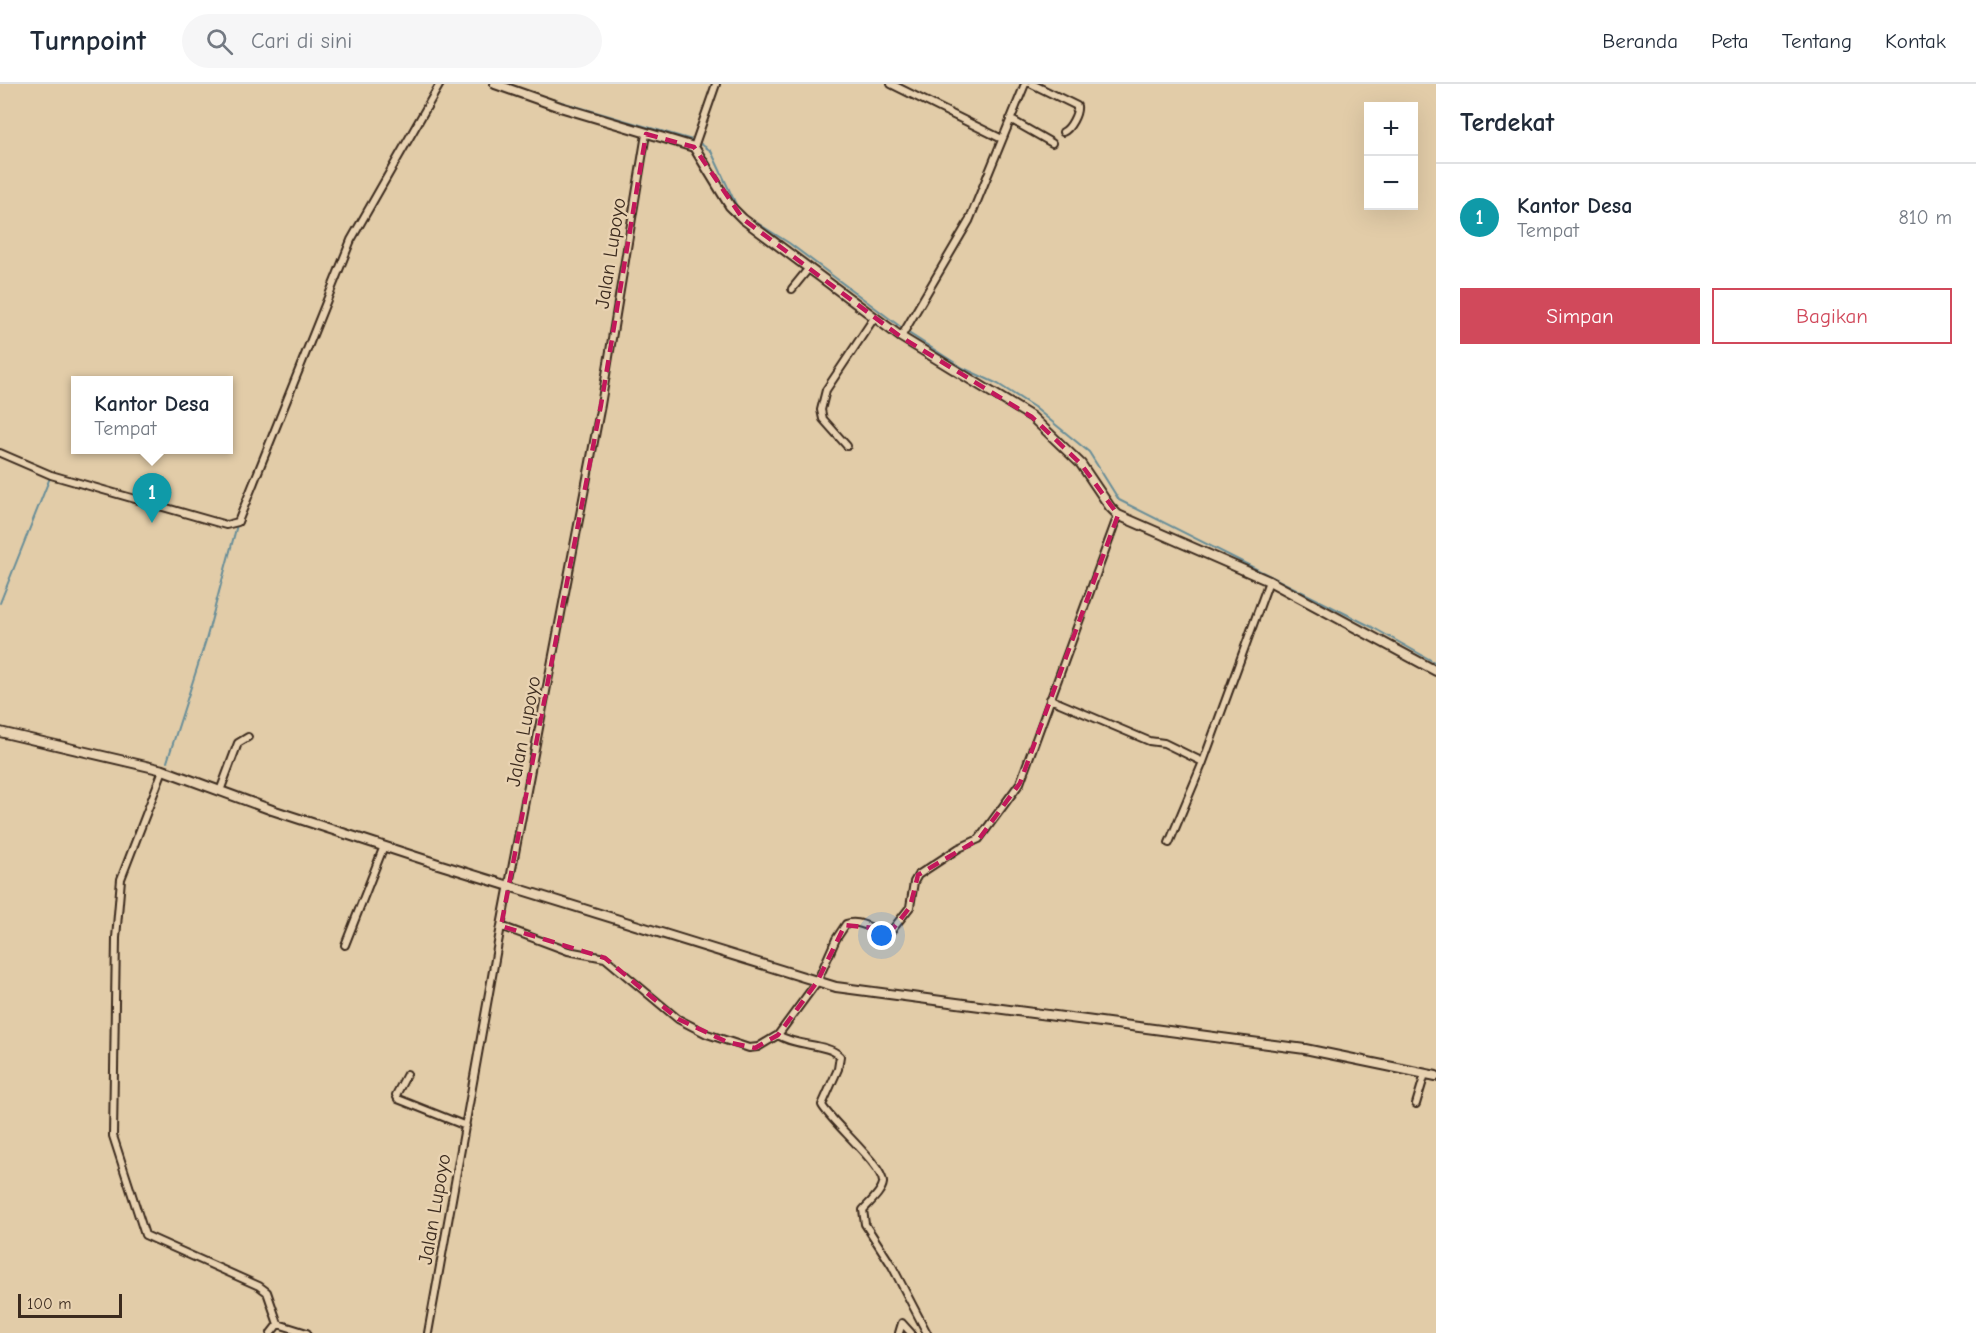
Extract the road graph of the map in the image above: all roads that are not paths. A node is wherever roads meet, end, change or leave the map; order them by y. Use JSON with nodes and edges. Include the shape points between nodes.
{"nodes":[{"id":1,"x":440,"y":84,"type":"edge"},
{"id":2,"x":495,"y":84,"type":"edge"},
{"id":3,"x":716,"y":84,"type":"edge"},
{"id":4,"x":891,"y":84,"type":"edge"},
{"id":5,"x":1025,"y":84,"type":"edge"},
{"id":6,"x":1032,"y":84,"type":"edge"},
{"id":7,"x":1010,"y":119,"type":"junction"},
{"id":8,"x":1063,"y":132,"type":"dead end"},
{"id":9,"x":651,"y":135,"type":"junction"},
{"id":10,"x":1002,"y":139,"type":"junction"},
{"id":11,"x":1052,"y":143,"type":"dead end"},
{"id":12,"x":694,"y":147,"type":"junction"},
{"id":13,"x":806,"y":271,"type":"junction"},
{"id":14,"x":792,"y":289,"type":"dead end"},
{"id":15,"x":872,"y":321,"type":"junction"},
{"id":16,"x":903,"y":332,"type":"junction"},
{"id":17,"x":847,"y":446,"type":"dead end"},
{"id":18,"x":0,"y":453,"type":"edge"},
{"id":19,"x":1118,"y":515,"type":"junction"},
{"id":20,"x":1269,"y":581,"type":"junction"},
{"id":21,"x":1436,"y":671,"type":"edge"},
{"id":22,"x":1050,"y":699,"type":"junction"},
{"id":23,"x":0,"y":732,"type":"edge"},
{"id":24,"x":248,"y":737,"type":"dead end"},
{"id":25,"x":1203,"y":762,"type":"junction"},
{"id":26,"x":163,"y":770,"type":"junction"},
{"id":27,"x":220,"y":791,"type":"junction"},
{"id":28,"x":1169,"y":843,"type":"dead end"},
{"id":29,"x":384,"y":846,"type":"junction"},
{"id":30,"x":513,"y":888,"type":"junction"},
{"id":31,"x":501,"y":926,"type":"junction"},
{"id":32,"x":345,"y":945,"type":"dead end"},
{"id":33,"x":817,"y":982,"type":"junction"},
{"id":34,"x":778,"y":1035,"type":"junction"},
{"id":35,"x":407,"y":1074,"type":"dead end"},
{"id":36,"x":1425,"y":1074,"type":"junction"},
{"id":37,"x":1436,"y":1076,"type":"edge"},
{"id":38,"x":1416,"y":1104,"type":"dead end"},
{"id":39,"x":466,"y":1126,"type":"junction"},
{"id":40,"x":278,"y":1324,"type":"junction"},
{"id":41,"x":271,"y":1333,"type":"edge"},
{"id":42,"x":307,"y":1333,"type":"edge"},
{"id":43,"x":428,"y":1333,"type":"edge"},
{"id":44,"x":899,"y":1333,"type":"edge"},
{"id":45,"x":911,"y":1333,"type":"edge"},
{"id":46,"x":927,"y":1333,"type":"edge"}],
"edges":[{"from":1,"to":18,"type":"street","via":[[351,240],[238,522],[226,525],[51,475]]},
{"from":2,"to":9,"type":"street"},
{"from":3,"to":12,"type":"street"},
{"from":4,"to":10,"type":"street"},
{"from":5,"to":7,"type":"street"},
{"from":6,"to":8,"type":"street","via":[[1077,106]]},
{"from":7,"to":10,"type":"street"},
{"from":7,"to":11,"type":"street"},
{"from":9,"to":12,"type":"street"},
{"from":9,"to":30,"type":"street","name":"Jalan Lupoyo"},
{"from":10,"to":16,"type":"street","via":[[969,221]]},
{"from":12,"to":13,"type":"street","via":[[737,214]]},
{"from":13,"to":14,"type":"street"},
{"from":13,"to":15,"type":"street"},
{"from":15,"to":16,"type":"street"},
{"from":15,"to":17,"type":"street","via":[[826,390],[821,410],[823,419]]},
{"from":16,"to":19,"type":"street","via":[[1032,417],[1081,464]]},
{"from":19,"to":20,"type":"street"},
{"from":19,"to":22,"type":"street"},
{"from":20,"to":21,"type":"street"},
{"from":20,"to":25,"type":"street"},
{"from":22,"to":25,"type":"street"},
{"from":22,"to":33,"type":"street","via":[[1020,783],[985,832],[918,875],[909,907],[892,930],[882,931],[857,922],[846,924]]},
{"from":23,"to":26,"type":"street"},
{"from":24,"to":27,"type":"street","via":[[238,743]]},
{"from":25,"to":28,"type":"street"},
{"from":26,"to":27,"type":"street"},
{"from":26,"to":40,"type":"street","via":[[121,879],[116,938],[113,1136],[145,1235],[259,1286],[267,1292]]},
{"from":27,"to":29,"type":"street"},
{"from":29,"to":30,"type":"street"},
{"from":29,"to":32,"type":"street"},
{"from":30,"to":31,"type":"street","name":"Jalan Lupoyo"},
{"from":30,"to":33,"type":"street"},
{"from":31,"to":34,"type":"street","via":[[568,951],[605,958],[678,1019],[727,1042],[755,1048]]},
{"from":31,"to":39,"type":"street","name":"Jalan Lupoyo"},
{"from":33,"to":34,"type":"street"},
{"from":33,"to":36,"type":"street","via":[[870,993],[1305,1050]]},
{"from":34,"to":46,"type":"street","via":[[840,1056],[822,1105],[882,1178],[882,1187],[862,1212],[865,1224]]},
{"from":35,"to":39,"type":"street","via":[[396,1095],[398,1099]]},
{"from":36,"to":37,"type":"street"},
{"from":36,"to":38,"type":"street"},
{"from":39,"to":43,"type":"street","name":"Jalan Lupoyo"},
{"from":40,"to":41,"type":"street"},
{"from":40,"to":42,"type":"street"},
{"from":44,"to":45,"type":"street","via":[[902,1323]]}]}
